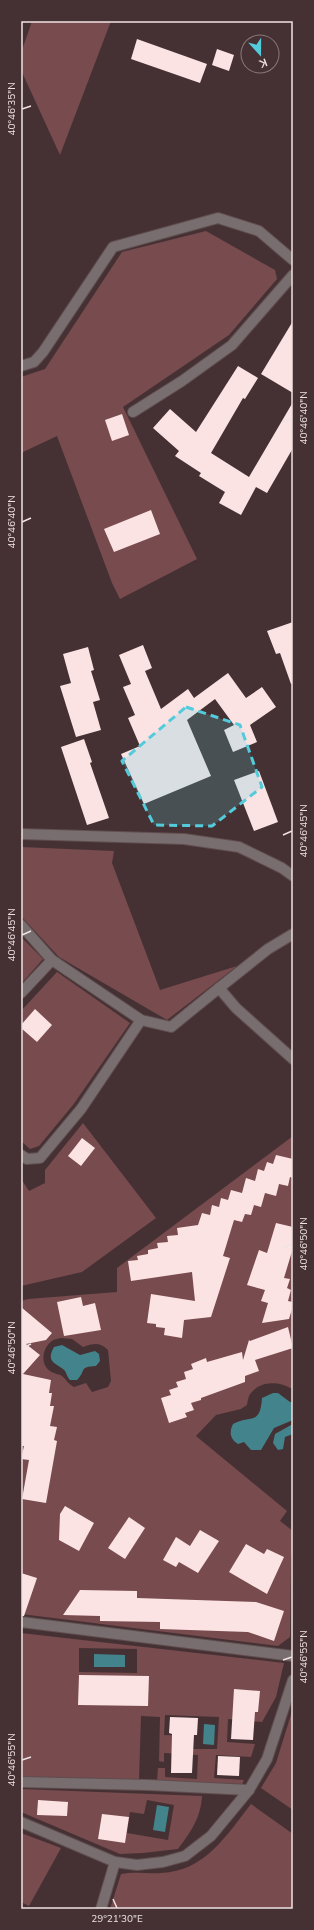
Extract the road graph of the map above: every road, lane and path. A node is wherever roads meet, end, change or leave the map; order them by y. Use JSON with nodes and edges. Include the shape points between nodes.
{"nodes":[{"id":1,"x":293,"y":260,"type":"edge"},
{"id":2,"x":293,"y":275,"type":"edge"},
{"id":3,"x":21,"y":366,"type":"edge"},
{"id":4,"x":133,"y":412,"type":"dead end"},
{"id":5,"x":21,"y":834,"type":"edge"},
{"id":6,"x":293,"y":876,"type":"edge"},
{"id":7,"x":21,"y":925,"type":"edge"},
{"id":8,"x":293,"y":934,"type":"edge"},
{"id":9,"x":52,"y":960,"type":"junction"},
{"id":10,"x":219,"y":988,"type":"junction"},
{"id":11,"x":21,"y":993,"type":"edge"},
{"id":12,"x":141,"y":1020,"type":"junction"},
{"id":13,"x":293,"y":1059,"type":"edge"},
{"id":14,"x":21,"y":1155,"type":"edge"},
{"id":15,"x":21,"y":1622,"type":"edge"},
{"id":16,"x":293,"y":1656,"type":"edge"},
{"id":17,"x":293,"y":1680,"type":"edge"},
{"id":18,"x":21,"y":1782,"type":"edge"},
{"id":19,"x":249,"y":1790,"type":"junction"},
{"id":20,"x":21,"y":1822,"type":"edge"},
{"id":21,"x":115,"y":1862,"type":"junction"},
{"id":22,"x":101,"y":1909,"type":"edge"}],
"edges":[{"from":1,"to":3,"type":"street","via":[[259,231],[218,218],[114,247],[43,352],[34,362]]},
{"from":2,"to":4,"type":"street","via":[[232,345]]},
{"from":5,"to":6,"type":"street","via":[[169,838],[239,847]]},
{"from":7,"to":9,"type":"street"},
{"from":8,"to":10,"type":"street","via":[[268,949]]},
{"from":9,"to":11,"type":"street"},
{"from":9,"to":12,"type":"street"},
{"from":10,"to":12,"type":"street","via":[[171,1027]]},
{"from":10,"to":13,"type":"street","via":[[236,1008]]},
{"from":12,"to":14,"type":"street","via":[[81,1109],[40,1158],[27,1159]]},
{"from":15,"to":16,"type":"street"},
{"from":17,"to":19,"type":"street","via":[[267,1759]]},
{"from":18,"to":19,"type":"street"},
{"from":19,"to":21,"type":"street","via":[[211,1836],[185,1856],[138,1865]]},
{"from":20,"to":21,"type":"street"},
{"from":21,"to":22,"type":"street"}]}
